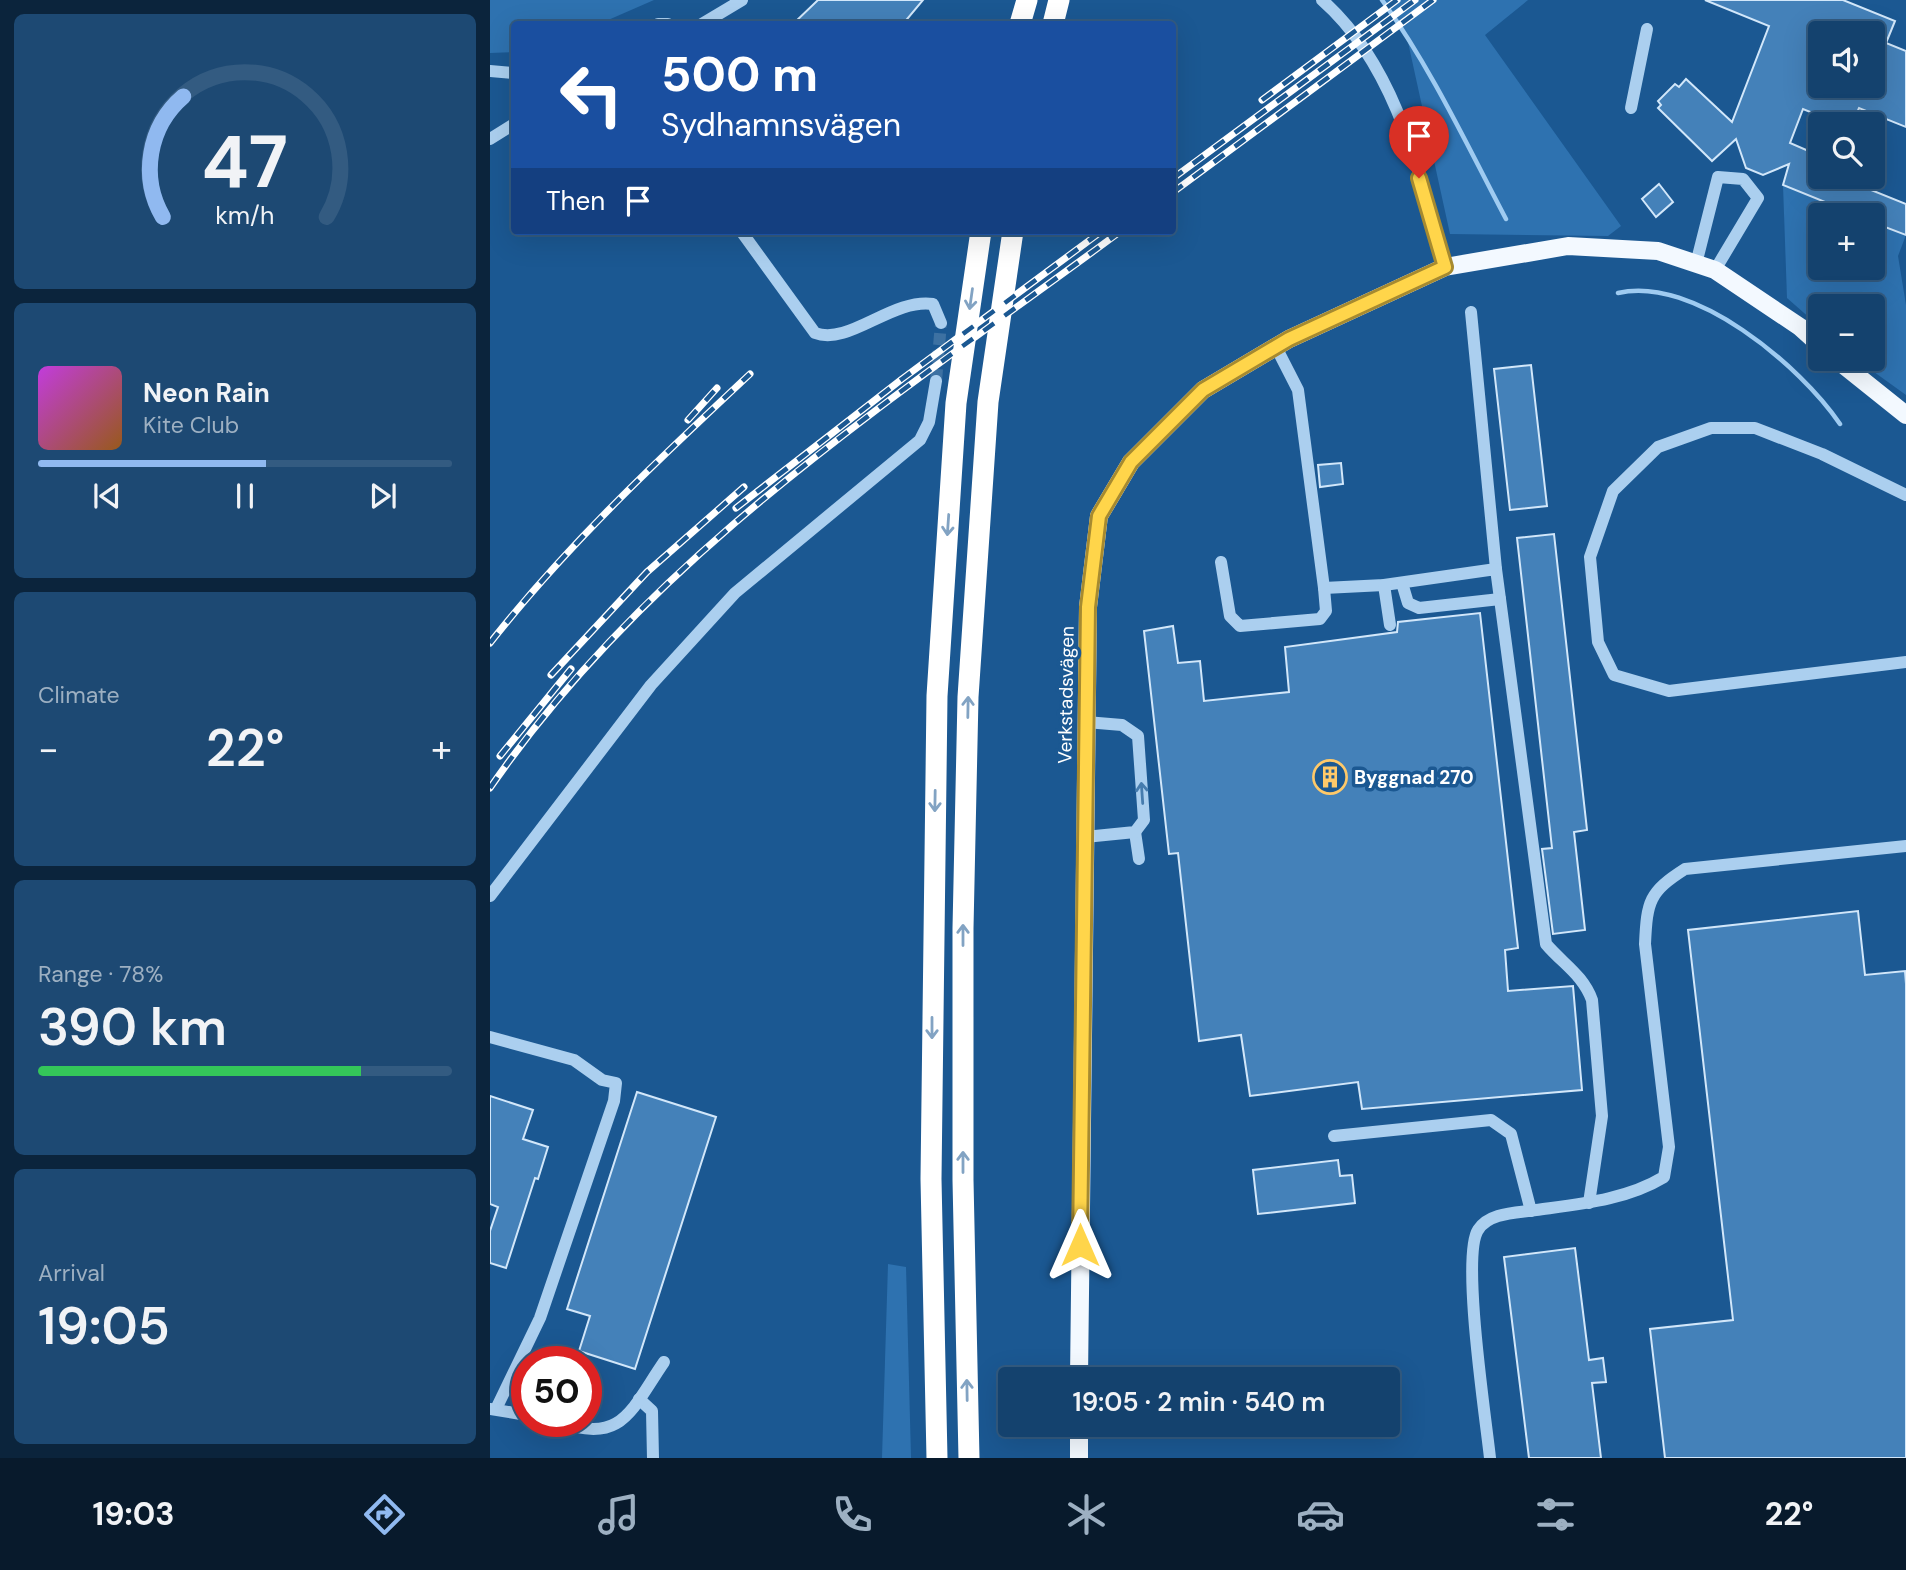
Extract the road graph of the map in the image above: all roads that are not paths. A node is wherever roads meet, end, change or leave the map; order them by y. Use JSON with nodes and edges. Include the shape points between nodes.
{"nodes":[{"id":1,"x":742,"y":0,"type":"edge"},
{"id":2,"x":1027,"y":0,"type":"edge"},
{"id":3,"x":1059,"y":0,"type":"edge"},
{"id":4,"x":1322,"y":0,"type":"edge"},
{"id":5,"x":707,"y":21,"type":"edge"},
{"id":6,"x":1021,"y":21,"type":"edge"},
{"id":7,"x":1054,"y":21,"type":"edge"},
{"id":8,"x":1647,"y":29,"type":"dead end"},
{"id":9,"x":490,"y":71,"type":"edge"},
{"id":10,"x":511,"y":73,"type":"edge"},
{"id":11,"x":1631,"y":108,"type":"dead end"},
{"id":12,"x":511,"y":126,"type":"edge"},
{"id":13,"x":490,"y":139,"type":"edge"},
{"id":14,"x":744,"y":235,"type":"edge"},
{"id":15,"x":980,"y":235,"type":"edge"},
{"id":16,"x":1012,"y":235,"type":"edge"},
{"id":17,"x":1696,"y":264,"type":"junction"},
{"id":18,"x":1445,"y":267,"type":"junction"},
{"id":19,"x":1715,"y":270,"type":"junction"},
{"id":20,"x":1471,"y":312,"type":"dead end"},
{"id":21,"x":941,"y":323,"type":"dead end"},
{"id":22,"x":1808,"y":334,"type":"edge"},
{"id":23,"x":1276,"y":347,"type":"junction"},
{"id":24,"x":1850,"y":371,"type":"edge"},
{"id":25,"x":936,"y":381,"type":"tunnel mouth"},
{"id":26,"x":1906,"y":415,"type":"edge"},
{"id":27,"x":1906,"y":495,"type":"edge"},
{"id":28,"x":1221,"y":562,"type":"dead end"},
{"id":29,"x":1496,"y":569,"type":"junction"},
{"id":30,"x":1402,"y":583,"type":"junction"},
{"id":31,"x":1384,"y":585,"type":"junction"},
{"id":32,"x":1324,"y":588,"type":"junction"},
{"id":33,"x":1500,"y":599,"type":"junction"},
{"id":34,"x":1390,"y":625,"type":"dead end"},
{"id":35,"x":1906,"y":662,"type":"edge"},
{"id":36,"x":1086,"y":722,"type":"junction"},
{"id":37,"x":1135,"y":832,"type":"junction"},
{"id":38,"x":1085,"y":837,"type":"junction"},
{"id":39,"x":1906,"y":846,"type":"edge"},
{"id":40,"x":1139,"y":859,"type":"dead end"},
{"id":41,"x":490,"y":895,"type":"edge"},
{"id":42,"x":490,"y":1037,"type":"edge"},
{"id":43,"x":1334,"y":1136,"type":"dead end"},
{"id":44,"x":1589,"y":1203,"type":"junction"},
{"id":45,"x":1531,"y":1211,"type":"junction"},
{"id":46,"x":664,"y":1362,"type":"dead end"},
{"id":47,"x":1079,"y":1367,"type":"edge"},
{"id":48,"x":639,"y":1399,"type":"junction"},
{"id":49,"x":493,"y":1409,"type":"edge"},
{"id":50,"x":511,"y":1412,"type":"edge"},
{"id":51,"x":602,"y":1431,"type":"edge"},
{"id":52,"x":1079,"y":1437,"type":"edge"},
{"id":53,"x":653,"y":1458,"type":"edge"},
{"id":54,"x":937,"y":1458,"type":"edge"},
{"id":55,"x":969,"y":1458,"type":"edge"},
{"id":56,"x":1079,"y":1458,"type":"edge"},
{"id":57,"x":1490,"y":1458,"type":"edge"}],
"edges":[{"from":1,"to":5,"type":"street"},
{"from":2,"to":6,"type":"highway"},
{"from":3,"to":7,"type":"highway"},
{"from":4,"to":18,"type":"street","via":[[1364,48],[1394,103]]},
{"from":8,"to":11,"type":"street"},
{"from":9,"to":10,"type":"street"},
{"from":12,"to":13,"type":"street"},
{"from":14,"to":21,"type":"street","via":[[815,333],[842,332],[918,301],[933,304]]},
{"from":15,"to":54,"type":"highway","one_way":true,"via":[[956,404],[937,696],[931,1179]]},
{"from":55,"to":16,"type":"highway","one_way":true,"via":[[963,1180],[968,697],[988,402]]},
{"from":17,"to":18,"type":"main road","name":"Verkstadsvägen","via":[[1658,251],[1568,246]]},
{"from":17,"to":19,"type":"main road","name":"Verkstadsvägen"},
{"from":17,"to":19,"type":"street","via":[[1718,177],[1743,179],[1758,198]]},
{"from":18,"to":23,"type":"main road","name":"Verkstadsvägen"},
{"from":19,"to":22,"type":"main road","name":"Verkstadsvägen"},
{"from":20,"to":29,"type":"street"},
{"from":23,"to":32,"type":"street","via":[[1298,390]]},
{"from":23,"to":36,"type":"main road","name":"Verkstadsvägen","via":[[1203,390],[1131,462],[1099,516],[1088,607]]},
{"from":24,"to":26,"type":"main road"},
{"from":25,"to":41,"type":"street","via":[[929,422],[920,440],[735,593],[651,685]]},
{"from":27,"to":35,"type":"street","via":[[1755,428],[1711,428],[1658,447],[1613,491],[1590,557],[1598,642],[1614,675],[1669,691]]},
{"from":28,"to":32,"type":"street","via":[[1230,616],[1240,626],[1320,619],[1326,611]]},
{"from":29,"to":30,"type":"street"},
{"from":29,"to":33,"type":"street"},
{"from":30,"to":31,"type":"street"},
{"from":30,"to":33,"type":"street","via":[[1408,603],[1419,608]]},
{"from":31,"to":32,"type":"street"},
{"from":31,"to":34,"type":"street"},
{"from":33,"to":44,"type":"street","via":[[1546,944],[1577,973],[1592,1000],[1602,1116]]},
{"from":37,"to":36,"type":"street","one_way":true,"via":[[1144,820],[1138,736],[1122,726]]},
{"from":36,"to":38,"type":"main road","name":"Verkstadsvägen"},
{"from":37,"to":38,"type":"street"},
{"from":37,"to":40,"type":"street"},
{"from":38,"to":47,"type":"main road","name":"Verkstadsvägen"},
{"from":39,"to":44,"type":"street","via":[[1685,869],[1657,887],[1646,918],[1645,944],[1669,1147],[1664,1177],[1643,1190]]},
{"from":42,"to":49,"type":"street","via":[[574,1060],[602,1080],[616,1083],[614,1101],[540,1318]]},
{"from":43,"to":45,"type":"street","via":[[1491,1120],[1511,1134]]},
{"from":44,"to":45,"type":"street"},
{"from":45,"to":57,"type":"street","via":[[1495,1217],[1478,1231],[1472,1255]]},
{"from":46,"to":48,"type":"street"},
{"from":48,"to":51,"type":"street","via":[[622,1420]]},
{"from":48,"to":53,"type":"street","via":[[652,1411]]},
{"from":49,"to":50,"type":"street"},
{"from":52,"to":56,"type":"main road"}]}
